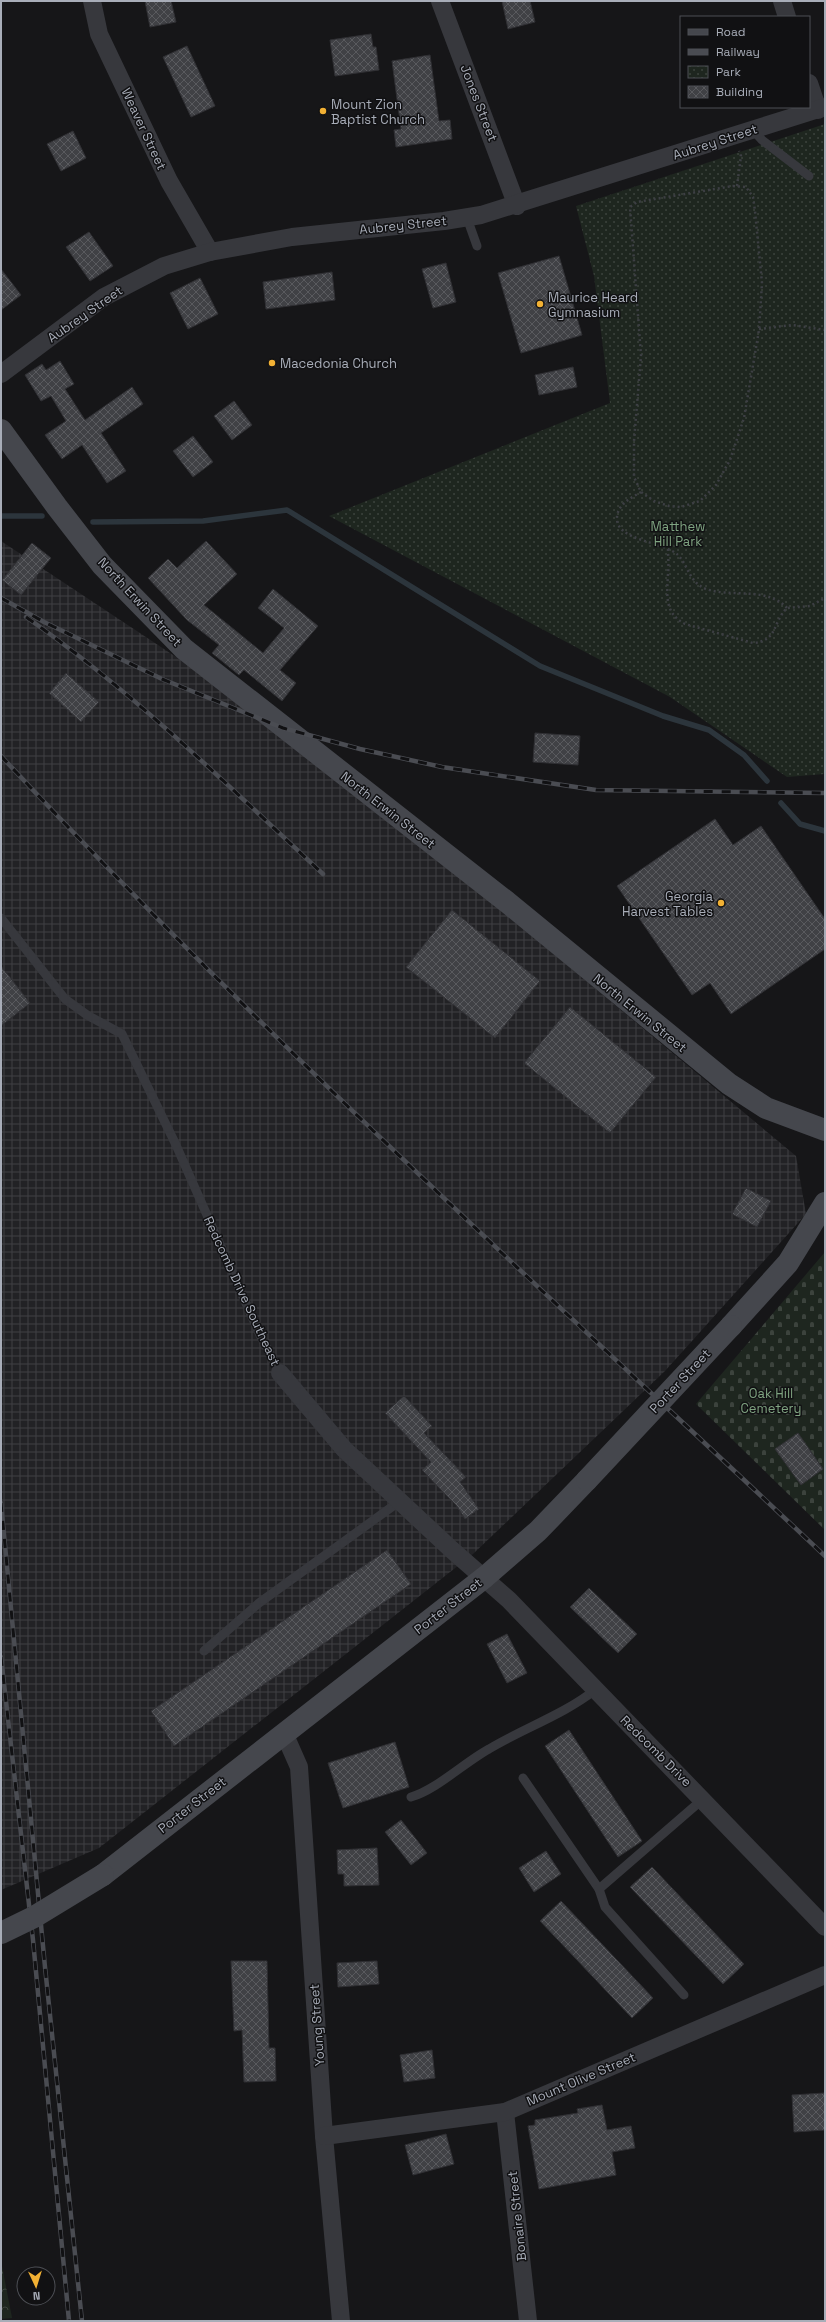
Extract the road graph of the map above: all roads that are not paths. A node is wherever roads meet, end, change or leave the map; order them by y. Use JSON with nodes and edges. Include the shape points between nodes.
{"nodes":[{"id":1,"x":92,"y":1,"type":"edge"},
{"id":2,"x":440,"y":1,"type":"edge"},
{"id":3,"x":782,"y":1,"type":"edge"},
{"id":4,"x":787,"y":16,"type":"edge"},
{"id":5,"x":810,"y":85,"type":"edge"},
{"id":6,"x":821,"y":108,"type":"edge"},
{"id":7,"x":753,"y":130,"type":"junction"},
{"id":8,"x":809,"y":176,"type":"dead end"},
{"id":9,"x":517,"y":206,"type":"junction"},
{"id":10,"x":467,"y":218,"type":"junction"},
{"id":11,"x":477,"y":246,"type":"dead end"},
{"id":12,"x":210,"y":252,"type":"junction"},
{"id":13,"x":1,"y":374,"type":"edge"},
{"id":14,"x":1,"y":430,"type":"edge"},
{"id":15,"x":1,"y":918,"type":"edge"},
{"id":16,"x":825,"y":1130,"type":"edge"},
{"id":17,"x":825,"y":1203,"type":"edge"},
{"id":18,"x":280,"y":1373,"type":"joint"},
{"id":19,"x":400,"y":1500,"type":"junction"},
{"id":20,"x":485,"y":1577,"type":"junction"},
{"id":21,"x":204,"y":1651,"type":"dead end"},
{"id":22,"x":595,"y":1690,"type":"junction"},
{"id":23,"x":284,"y":1733,"type":"junction"},
{"id":24,"x":523,"y":1778,"type":"dead end"},
{"id":25,"x":411,"y":1797,"type":"dead end"},
{"id":26,"x":703,"y":1798,"type":"junction"},
{"id":27,"x":599,"y":1889,"type":"junction"},
{"id":28,"x":825,"y":1927,"type":"edge"},
{"id":29,"x":1,"y":1933,"type":"edge"},
{"id":30,"x":825,"y":1975,"type":"edge"},
{"id":31,"x":684,"y":1995,"type":"dead end"},
{"id":32,"x":505,"y":2112,"type":"junction"},
{"id":33,"x":324,"y":2136,"type":"junction"},
{"id":34,"x":341,"y":2321,"type":"edge"},
{"id":35,"x":528,"y":2321,"type":"edge"}],
"edges":[{"from":1,"to":12,"type":"street","name":"Weaver Street","via":[[99,34],[169,181]]},
{"from":2,"to":9,"type":"street","name":"Jones Street"},
{"from":3,"to":4,"type":"street"},
{"from":5,"to":6,"type":"street"},
{"from":6,"to":7,"type":"street","name":"Aubrey Street"},
{"from":7,"to":8,"type":"lane","via":[[762,140]]},
{"from":7,"to":9,"type":"street","name":"Aubrey Street"},
{"from":9,"to":10,"type":"street","name":"Aubrey Street"},
{"from":10,"to":11,"type":"lane"},
{"from":10,"to":12,"type":"street","name":"Aubrey Street","via":[[303,235]]},
{"from":12,"to":13,"type":"street","name":"Aubrey Street","via":[[148,273],[104,297]]},
{"from":14,"to":16,"type":"street","name":"North Erwin Street","via":[[102,564],[184,649],[507,902],[729,1084],[766,1108]]},
{"from":15,"to":18,"type":"lane","name":"Redcomb Drive Southeast","via":[[65,999],[87,1015],[122,1034],[176,1145],[260,1335]]},
{"from":17,"to":20,"type":"street","name":"Porter Street","bridge":true,"via":[[788,1263],[731,1326],[538,1531]]},
{"from":18,"to":19,"type":"street","name":"Redcomb Drive Southeast","via":[[344,1449]]},
{"from":19,"to":20,"type":"street","name":"Redcomb Drive Southeast","via":[[452,1550]]},
{"from":19,"to":21,"type":"lane","via":[[259,1603]]},
{"from":20,"to":22,"type":"street","name":"Redcomb Drive"},
{"from":20,"to":23,"type":"street","name":"Porter Street"},
{"from":22,"to":25,"type":"lane","via":[[574,1706],[495,1745],[426,1791]]},
{"from":22,"to":26,"type":"street","name":"Redcomb Drive"},
{"from":23,"to":29,"type":"street","name":"Porter Street","bridge":true,"via":[[103,1875],[34,1917]]},
{"from":23,"to":33,"type":"street","name":"Young Street","via":[[299,1767]]},
{"from":24,"to":27,"type":"lane"},
{"from":26,"to":27,"type":"lane"},
{"from":26,"to":28,"type":"street","name":"Redcomb Drive"},
{"from":27,"to":31,"type":"lane","via":[[605,1908]]},
{"from":30,"to":32,"type":"street","name":"Mount Olive Street"},
{"from":32,"to":33,"type":"street","name":"Mount Olive Street"},
{"from":32,"to":35,"type":"street","name":"Bonaire Street"},
{"from":33,"to":34,"type":"street","name":"Young Street"}]}
